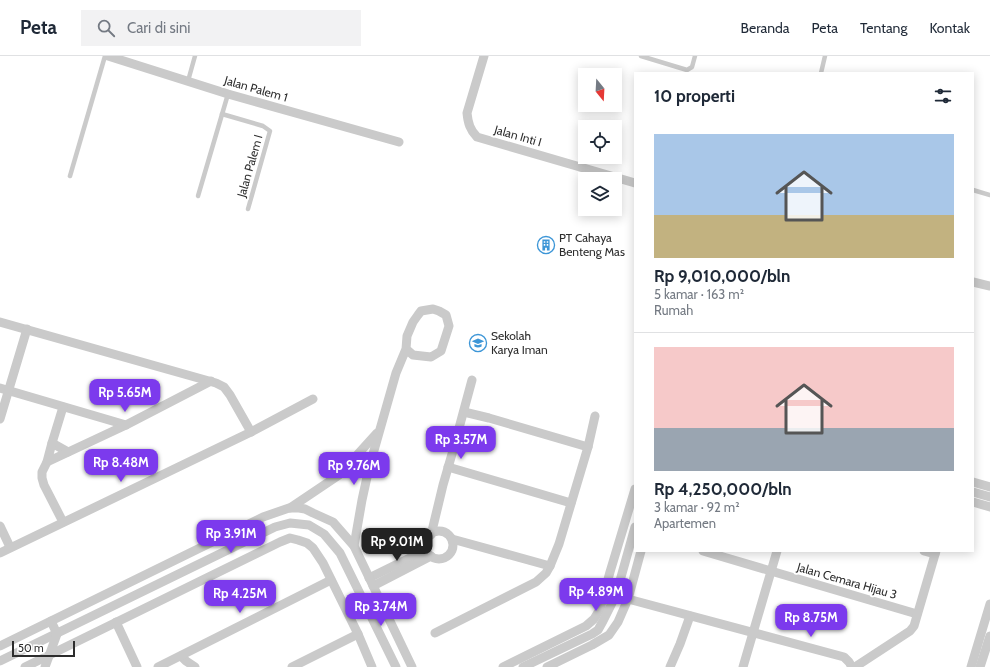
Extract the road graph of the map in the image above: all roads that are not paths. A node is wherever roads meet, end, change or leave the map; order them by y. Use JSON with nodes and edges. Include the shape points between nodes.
{"nodes":[{"id":1,"x":105,"y":56,"type":"edge"},
{"id":2,"x":108,"y":56,"type":"edge"},
{"id":3,"x":195,"y":56,"type":"edge"},
{"id":4,"x":484,"y":56,"type":"edge"},
{"id":5,"x":640,"y":56,"type":"edge"},
{"id":6,"x":695,"y":56,"type":"edge"},
{"id":7,"x":825,"y":56,"type":"edge"},
{"id":8,"x":821,"y":72,"type":"edge"},
{"id":9,"x":188,"y":81,"type":"junction"},
{"id":10,"x":228,"y":94,"type":"junction"},
{"id":11,"x":222,"y":114,"type":"junction"},
{"id":12,"x":399,"y":142,"type":"dead end"},
{"id":13,"x":70,"y":176,"type":"dead end"},
{"id":14,"x":634,"y":183,"type":"edge"},
{"id":15,"x":974,"y":190,"type":"edge"},
{"id":16,"x":990,"y":195,"type":"edge"},
{"id":17,"x":198,"y":196,"type":"dead end"},
{"id":18,"x":248,"y":209,"type":"dead end"},
{"id":19,"x":974,"y":282,"type":"edge"},
{"id":20,"x":990,"y":286,"type":"edge"},
{"id":21,"x":0,"y":322,"type":"edge"},
{"id":22,"x":27,"y":329,"type":"junction"},
{"id":23,"x":406,"y":349,"type":"junction"},
{"id":24,"x":472,"y":380,"type":"dead end"},
{"id":25,"x":211,"y":381,"type":"junction"},
{"id":26,"x":4,"y":389,"type":"edge"},
{"id":27,"x":313,"y":400,"type":"dead end"},
{"id":28,"x":63,"y":406,"type":"junction"},
{"id":29,"x":464,"y":412,"type":"junction"},
{"id":30,"x":595,"y":416,"type":"dead end"},
{"id":31,"x":0,"y":419,"type":"edge"},
{"id":32,"x":126,"y":425,"type":"junction"},
{"id":33,"x":379,"y":431,"type":"junction"},
{"id":34,"x":251,"y":432,"type":"junction"},
{"id":35,"x":52,"y":443,"type":"junction"},
{"id":36,"x":588,"y":447,"type":"junction"},
{"id":37,"x":68,"y":452,"type":"junction"},
{"id":38,"x":47,"y":462,"type":"junction"},
{"id":39,"x":448,"y":467,"type":"junction"},
{"id":40,"x":974,"y":482,"type":"edge"},
{"id":41,"x":990,"y":487,"type":"edge"},
{"id":42,"x":974,"y":492,"type":"edge"},
{"id":43,"x":634,"y":495,"type":"edge"},
{"id":44,"x":990,"y":497,"type":"edge"},
{"id":45,"x":974,"y":502,"type":"edge"},
{"id":46,"x":571,"y":503,"type":"junction"},
{"id":47,"x":990,"y":507,"type":"edge"},
{"id":48,"x":289,"y":508,"type":"junction"},
{"id":49,"x":63,"y":522,"type":"junction"},
{"id":50,"x":0,"y":526,"type":"edge"},
{"id":51,"x":275,"y":528,"type":"junction"},
{"id":52,"x":634,"y":531,"type":"edge"},
{"id":53,"x":431,"y":534,"type":"junction"},
{"id":54,"x":452,"y":539,"type":"junction"},
{"id":55,"x":280,"y":542,"type":"junction"},
{"id":56,"x":354,"y":546,"type":"junction"},
{"id":57,"x":10,"y":547,"type":"junction"},
{"id":58,"x":0,"y":552,"type":"edge"},
{"id":59,"x":641,"y":552,"type":"edge"},
{"id":60,"x":706,"y":552,"type":"edge"},
{"id":61,"x":776,"y":552,"type":"edge"},
{"id":62,"x":429,"y":553,"type":"junction"},
{"id":63,"x":935,"y":553,"type":"edge"},
{"id":64,"x":550,"y":566,"type":"junction"},
{"id":65,"x":771,"y":571,"type":"junction"},
{"id":66,"x":144,"y":576,"type":"junction"},
{"id":67,"x":369,"y":578,"type":"junction"},
{"id":68,"x":331,"y":580,"type":"junction"},
{"id":69,"x":374,"y":586,"type":"junction"},
{"id":70,"x":150,"y":588,"type":"junction"},
{"id":71,"x":605,"y":590,"type":"junction"},
{"id":72,"x":616,"y":595,"type":"junction"},
{"id":73,"x":628,"y":599,"type":"junction"},
{"id":74,"x":88,"y":603,"type":"junction"},
{"id":75,"x":990,"y":604,"type":"edge"},
{"id":76,"x":917,"y":614,"type":"junction"},
{"id":77,"x":94,"y":615,"type":"junction"},
{"id":78,"x":690,"y":616,"type":"junction"},
{"id":79,"x":51,"y":621,"type":"junction"},
{"id":80,"x":116,"y":622,"type":"junction"},
{"id":81,"x":435,"y":633,"type":"dead end"},
{"id":82,"x":752,"y":633,"type":"junction"},
{"id":83,"x":57,"y":634,"type":"junction"},
{"id":84,"x":358,"y":634,"type":"junction"},
{"id":85,"x":990,"y":636,"type":"edge"},
{"id":86,"x":571,"y":644,"type":"junction"},
{"id":87,"x":0,"y":646,"type":"edge"},
{"id":88,"x":405,"y":652,"type":"junction"},
{"id":89,"x":576,"y":652,"type":"junction"},
{"id":90,"x":50,"y":655,"type":"junction"},
{"id":91,"x":181,"y":656,"type":"junction"},
{"id":92,"x":391,"y":658,"type":"junction"},
{"id":93,"x":0,"y":661,"type":"edge"},
{"id":94,"x":506,"y":666,"type":"edge"},
{"id":95,"x":25,"y":667,"type":"edge"},
{"id":96,"x":45,"y":667,"type":"edge"},
{"id":97,"x":137,"y":667,"type":"edge"},
{"id":98,"x":158,"y":667,"type":"edge"},
{"id":99,"x":195,"y":667,"type":"edge"},
{"id":100,"x":292,"y":667,"type":"edge"},
{"id":101,"x":372,"y":667,"type":"edge"},
{"id":102,"x":396,"y":667,"type":"edge"},
{"id":103,"x":412,"y":667,"type":"edge"},
{"id":104,"x":523,"y":667,"type":"edge"},
{"id":105,"x":548,"y":667,"type":"edge"},
{"id":106,"x":670,"y":667,"type":"edge"},
{"id":107,"x":743,"y":667,"type":"edge"},
{"id":108,"x":852,"y":667,"type":"edge"},
{"id":109,"x":855,"y":667,"type":"edge"},
{"id":110,"x":970,"y":667,"type":"edge"},
{"id":111,"x":980,"y":667,"type":"edge"}],
"edges":[{"from":1,"to":13,"type":"lane"},
{"from":2,"to":9,"type":"street","name":"Jalan Palem 1"},
{"from":3,"to":9,"type":"lane"},
{"from":4,"to":14,"type":"street","name":"Jalan Inti I","via":[[468,113],[471,131],[477,137]]},
{"from":5,"to":6,"type":"lane","via":[[687,70],[692,67]]},
{"from":7,"to":8,"type":"lane"},
{"from":9,"to":10,"type":"street","name":"Jalan Palem 1"},
{"from":10,"to":11,"type":"lane"},
{"from":10,"to":12,"type":"street","name":"Jalan Palem 1"},
{"from":11,"to":17,"type":"lane"},
{"from":11,"to":18,"type":"lane","name":"Jalan Palem I","via":[[264,126],[270,131]]},
{"from":15,"to":16,"type":"lane"},
{"from":19,"to":20,"type":"street"},
{"from":21,"to":22,"type":"street"},
{"from":22,"to":25,"type":"street"},
{"from":22,"to":26,"type":"street"},
{"from":23,"to":23,"type":"street","via":[[413,355],[431,357],[441,350],[449,326],[446,315],[439,310],[421,311],[407,336]]},
{"from":23,"to":33,"type":"street"},
{"from":24,"to":29,"type":"street"},
{"from":25,"to":32,"type":"street"},
{"from":25,"to":34,"type":"street","via":[[224,387]]},
{"from":26,"to":28,"type":"street"},
{"from":26,"to":31,"type":"street"},
{"from":27,"to":34,"type":"street"},
{"from":28,"to":32,"type":"street"},
{"from":28,"to":35,"type":"street"},
{"from":29,"to":36,"type":"street"},
{"from":29,"to":39,"type":"street"},
{"from":30,"to":36,"type":"street"},
{"from":32,"to":37,"type":"street"},
{"from":33,"to":48,"type":"street","via":[[339,475]]},
{"from":33,"to":56,"type":"street","via":[[367,474]]},
{"from":34,"to":49,"type":"street"},
{"from":35,"to":37,"type":"street"},
{"from":35,"to":38,"type":"street"},
{"from":36,"to":46,"type":"street"},
{"from":37,"to":38,"type":"street"},
{"from":38,"to":49,"type":"street","via":[[42,478]]},
{"from":39,"to":46,"type":"street"},
{"from":39,"to":53,"type":"street"},
{"from":40,"to":41,"type":"street"},
{"from":42,"to":44,"type":"street"},
{"from":43,"to":71,"type":"street"},
{"from":45,"to":47,"type":"street"},
{"from":46,"to":64,"type":"street"},
{"from":48,"to":56,"type":"street","via":[[305,509],[332,522]]},
{"from":48,"to":66,"type":"street","via":[[263,517]]},
{"from":49,"to":57,"type":"street"},
{"from":50,"to":57,"type":"street"},
{"from":51,"to":55,"type":"street"},
{"from":51,"to":70,"type":"street"},
{"from":51,"to":92,"type":"street","via":[[290,523],[309,525],[324,534],[340,553]]},
{"from":52,"to":72,"type":"street"},
{"from":53,"to":54,"type":"street","via":[[442,532]]},
{"from":53,"to":62,"type":"street","via":[[426,542]]},
{"from":54,"to":62,"type":"street","via":[[452,551],[448,556],[436,559]]},
{"from":54,"to":64,"type":"street"},
{"from":55,"to":68,"type":"street","via":[[290,538],[307,543],[313,548]]},
{"from":55,"to":80,"type":"street"},
{"from":56,"to":67,"type":"street"},
{"from":57,"to":58,"type":"street"},
{"from":59,"to":73,"type":"street"},
{"from":60,"to":65,"type":"street","name":"Jalan Cemara Hijau 3"},
{"from":61,"to":65,"type":"street"},
{"from":62,"to":67,"type":"street"},
{"from":62,"to":69,"type":"street"},
{"from":63,"to":76,"type":"street"},
{"from":64,"to":81,"type":"street","via":[[536,582]]},
{"from":65,"to":76,"type":"street","name":"Jalan Cemara Hijau 3"},
{"from":65,"to":82,"type":"street"},
{"from":66,"to":70,"type":"street"},
{"from":66,"to":74,"type":"street"},
{"from":67,"to":69,"type":"street"},
{"from":68,"to":84,"type":"street"},
{"from":68,"to":91,"type":"street"},
{"from":69,"to":88,"type":"street"},
{"from":70,"to":77,"type":"street"},
{"from":71,"to":72,"type":"street"},
{"from":71,"to":94,"type":"street","via":[[600,609],[587,625]]},
{"from":72,"to":73,"type":"street"},
{"from":72,"to":86,"type":"street","via":[[598,630]]},
{"from":73,"to":78,"type":"street"},
{"from":73,"to":89,"type":"street","via":[[609,635]]},
{"from":74,"to":77,"type":"street"},
{"from":74,"to":79,"type":"street"},
{"from":75,"to":110,"type":"street"},
{"from":76,"to":109,"type":"street","via":[[910,631]]},
{"from":77,"to":83,"type":"street"},
{"from":78,"to":82,"type":"street"},
{"from":78,"to":106,"type":"street"},
{"from":79,"to":83,"type":"street"},
{"from":79,"to":87,"type":"street"},
{"from":80,"to":90,"type":"street"},
{"from":80,"to":97,"type":"street"},
{"from":82,"to":107,"type":"street"},
{"from":82,"to":108,"type":"street","via":[[844,657]]},
{"from":83,"to":90,"type":"street"},
{"from":83,"to":93,"type":"street"},
{"from":84,"to":100,"type":"street"},
{"from":84,"to":101,"type":"street"},
{"from":85,"to":111,"type":"street"},
{"from":86,"to":89,"type":"street"},
{"from":86,"to":104,"type":"street"},
{"from":88,"to":92,"type":"street"},
{"from":88,"to":103,"type":"street"},
{"from":89,"to":105,"type":"street"},
{"from":90,"to":95,"type":"street"},
{"from":90,"to":96,"type":"street"},
{"from":91,"to":98,"type":"street"},
{"from":91,"to":99,"type":"street"},
{"from":92,"to":102,"type":"street"}]}
